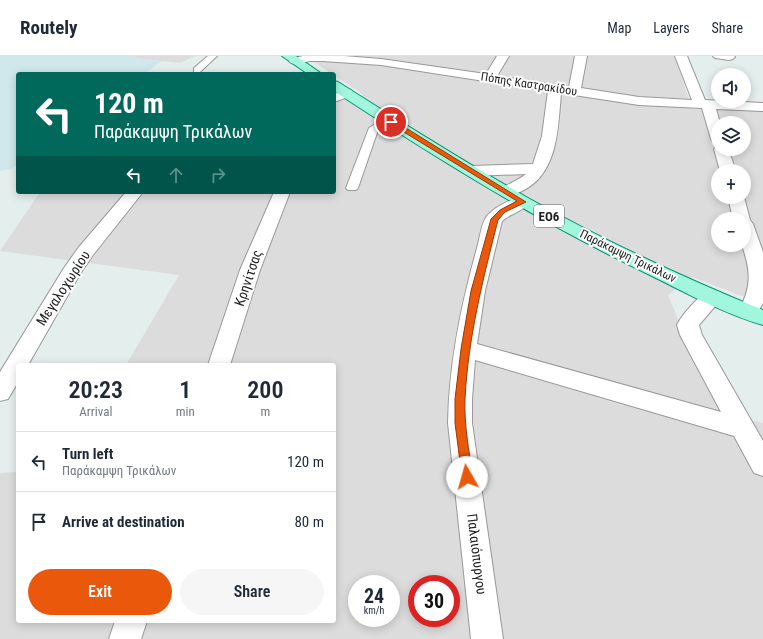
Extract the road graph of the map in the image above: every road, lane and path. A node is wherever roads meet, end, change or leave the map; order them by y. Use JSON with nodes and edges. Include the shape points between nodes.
{"nodes":[{"id":1,"x":213,"y":56,"type":"edge"},
{"id":2,"x":503,"y":56,"type":"edge"},
{"id":3,"x":581,"y":56,"type":"edge"},
{"id":4,"x":681,"y":56,"type":"edge"},
{"id":5,"x":292,"y":58,"type":"edge"},
{"id":6,"x":383,"y":59,"type":"edge"},
{"id":7,"x":417,"y":61,"type":"edge"},
{"id":8,"x":198,"y":70,"type":"dead end"},
{"id":9,"x":311,"y":72,"type":"edge"},
{"id":10,"x":490,"y":78,"type":"junction"},
{"id":11,"x":555,"y":88,"type":"junction"},
{"id":12,"x":338,"y":92,"type":"edge"},
{"id":13,"x":574,"y":92,"type":"junction"},
{"id":14,"x":704,"y":104,"type":"junction"},
{"id":15,"x":763,"y":107,"type":"edge"},
{"id":16,"x":391,"y":122,"type":"junction"},
{"id":17,"x":711,"y":122,"type":"edge"},
{"id":18,"x":537,"y":169,"type":"junction"},
{"id":19,"x":471,"y":171,"type":"junction"},
{"id":20,"x":352,"y":188,"type":"dead end"},
{"id":21,"x":134,"y":194,"type":"edge"},
{"id":22,"x":281,"y":194,"type":"edge"},
{"id":23,"x":514,"y":197,"type":"junction"},
{"id":24,"x":751,"y":248,"type":"edge"},
{"id":25,"x":713,"y":297,"type":"junction"},
{"id":26,"x":756,"y":315,"type":"edge"},
{"id":27,"x":465,"y":349,"type":"junction"},
{"id":28,"x":17,"y":363,"type":"edge"},
{"id":29,"x":220,"y":363,"type":"edge"},
{"id":30,"x":16,"y":365,"type":"edge"},
{"id":31,"x":0,"y":392,"type":"edge"},
{"id":32,"x":742,"y":428,"type":"junction"},
{"id":33,"x":763,"y":465,"type":"edge"},
{"id":34,"x":130,"y":623,"type":"edge"},
{"id":35,"x":125,"y":639,"type":"edge"},
{"id":36,"x":487,"y":639,"type":"edge"}],
"edges":[{"from":1,"to":8,"type":"lane"},
{"from":2,"to":10,"type":"street"},
{"from":3,"to":13,"type":"street"},
{"from":4,"to":14,"type":"street"},
{"from":5,"to":6,"type":"street","name":"Πόπης Καστρακίδου"},
{"from":5,"to":9,"type":"main road"},
{"from":6,"to":7,"type":"street","name":"Πόπης Καστρακίδου"},
{"from":7,"to":10,"type":"street","name":"Πόπης Καστρακίδου"},
{"from":10,"to":11,"type":"street","name":"Πόπης Καστρακίδου"},
{"from":11,"to":13,"type":"street","name":"Πόπης Καστρακίδου"},
{"from":11,"to":18,"type":"street","name":"Παλαιόπυργου","via":[[548,142]]},
{"from":12,"to":16,"type":"main road","name":"Παράκαμψη Τρικάλων","number":"ΕΟ6"},
{"from":13,"to":14,"type":"street","name":"Πόπης Καστρακίδου","via":[[639,101]]},
{"from":14,"to":15,"type":"street","name":"Πόπης Καστρακίδου"},
{"from":14,"to":17,"type":"street"},
{"from":16,"to":19,"type":"main road","name":"Παράκαμψη Τρικάλων","number":"ΕΟ6"},
{"from":16,"to":20,"type":"lane","via":[[374,128]]},
{"from":18,"to":19,"type":"street"},
{"from":18,"to":23,"type":"street","name":"Παλαιόπυργου"},
{"from":19,"to":23,"type":"main road","name":"Παράκαμψη Τρικάλων","number":"ΕΟ6"},
{"from":21,"to":28,"type":"street","name":"Μεγαλοχωρίου","via":[[71,272]]},
{"from":22,"to":29,"type":"street","name":"Κρηνίτσας","via":[[250,270]]},
{"from":23,"to":25,"type":"main road","name":"Παράκαμψη Τρικάλων","number":"ΕΟ6"},
{"from":23,"to":27,"type":"street","name":"Παλαιόπυργου","via":[[494,219],[475,291]]},
{"from":24,"to":26,"type":"street","via":[[759,284]]},
{"from":25,"to":26,"type":"main road","name":"Παράκαμψη Τρικάλων","number":"ΕΟ6"},
{"from":25,"to":32,"type":"street","via":[[688,325],[695,344]]},
{"from":27,"to":32,"type":"street"},
{"from":27,"to":36,"type":"street","name":"Παλαιόπυργου","via":[[460,423]]},
{"from":30,"to":31,"type":"street","name":"Μεγαλοχωρίου"},
{"from":32,"to":33,"type":"street"},
{"from":34,"to":35,"type":"street"}]}
